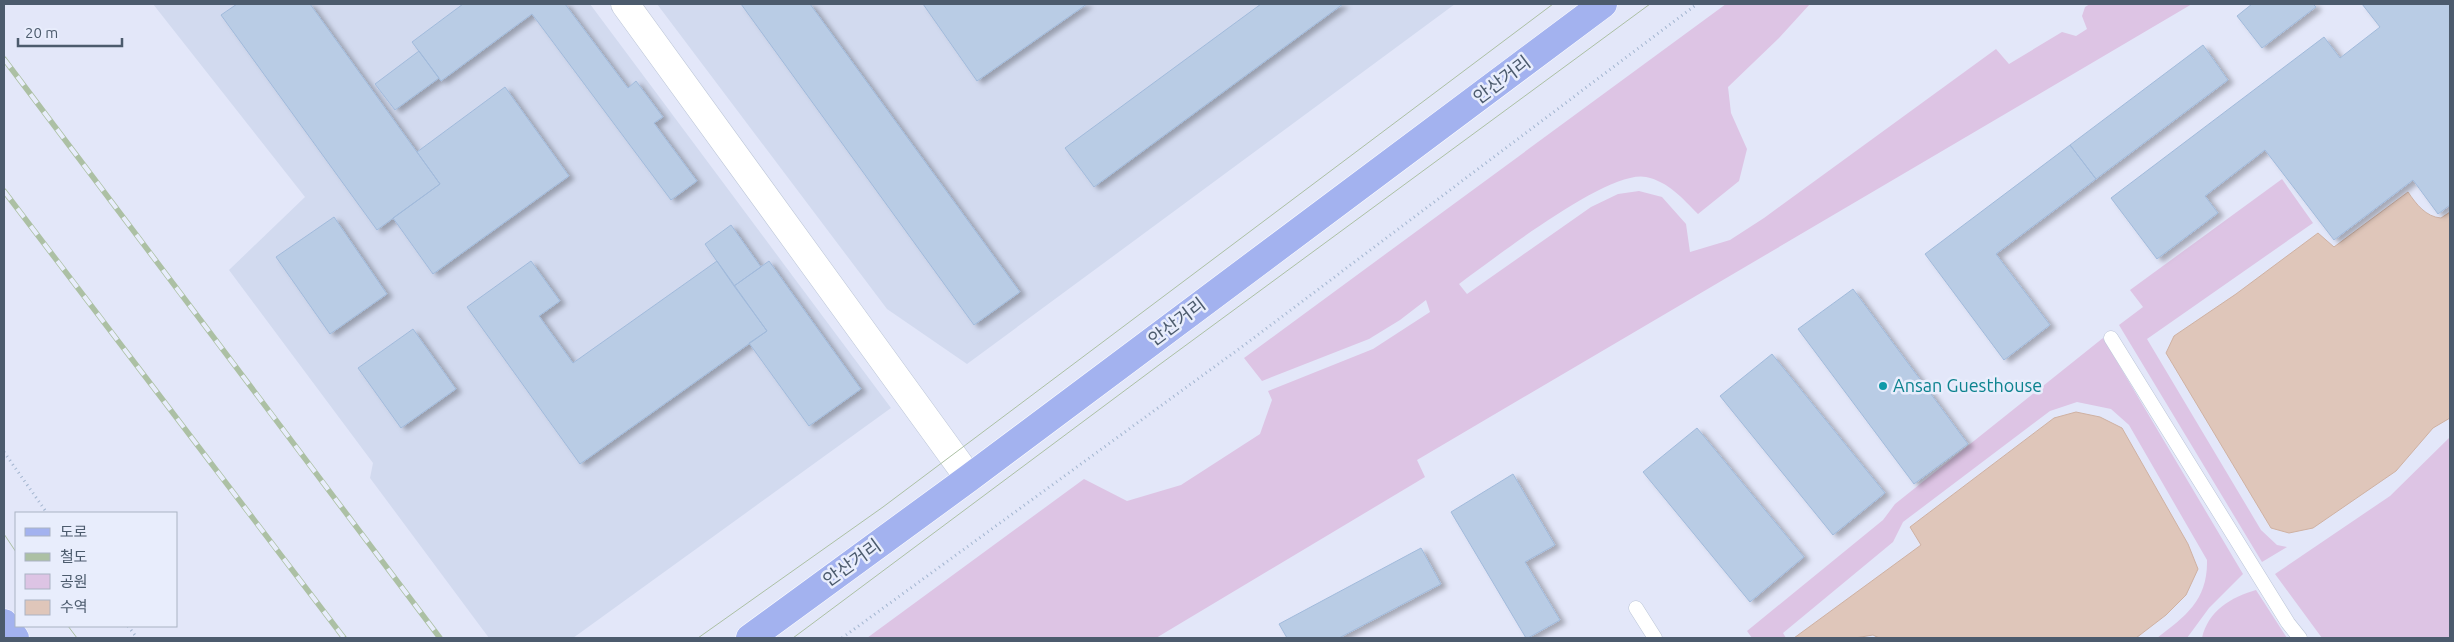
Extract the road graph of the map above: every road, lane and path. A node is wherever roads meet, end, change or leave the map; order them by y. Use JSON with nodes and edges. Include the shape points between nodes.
{"nodes":[{"id":1,"x":625,"y":4,"type":"edge"},
{"id":2,"x":1603,"y":4,"type":"edge"},
{"id":3,"x":1697,"y":4,"type":"edge"},
{"id":4,"x":2111,"y":338,"type":"dead end"},
{"id":5,"x":4,"y":452,"type":"edge"},
{"id":6,"x":969,"y":478,"type":"junction"},
{"id":7,"x":46,"y":512,"type":"edge"},
{"id":8,"x":1636,"y":608,"type":"dead end"},
{"id":9,"x":4,"y":623,"type":"edge"},
{"id":10,"x":129,"y":627,"type":"edge"},
{"id":11,"x":15,"y":638,"type":"edge"},
{"id":12,"x":137,"y":638,"type":"edge"},
{"id":13,"x":750,"y":638,"type":"edge"},
{"id":14,"x":842,"y":638,"type":"edge"},
{"id":15,"x":1655,"y":638,"type":"edge"},
{"id":16,"x":2300,"y":638,"type":"edge"}],
"edges":[{"from":1,"to":6,"type":"street"},
{"from":2,"to":6,"type":"main road","name":"안산거리"},
{"from":3,"to":14,"type":"path","via":[[1242,346]]},
{"from":4,"to":16,"type":"lane"},
{"from":5,"to":7,"type":"path"},
{"from":6,"to":13,"type":"main road","name":"안산거리"},
{"from":8,"to":15,"type":"lane"},
{"from":9,"to":11,"type":"main road"},
{"from":10,"to":12,"type":"path"}]}
